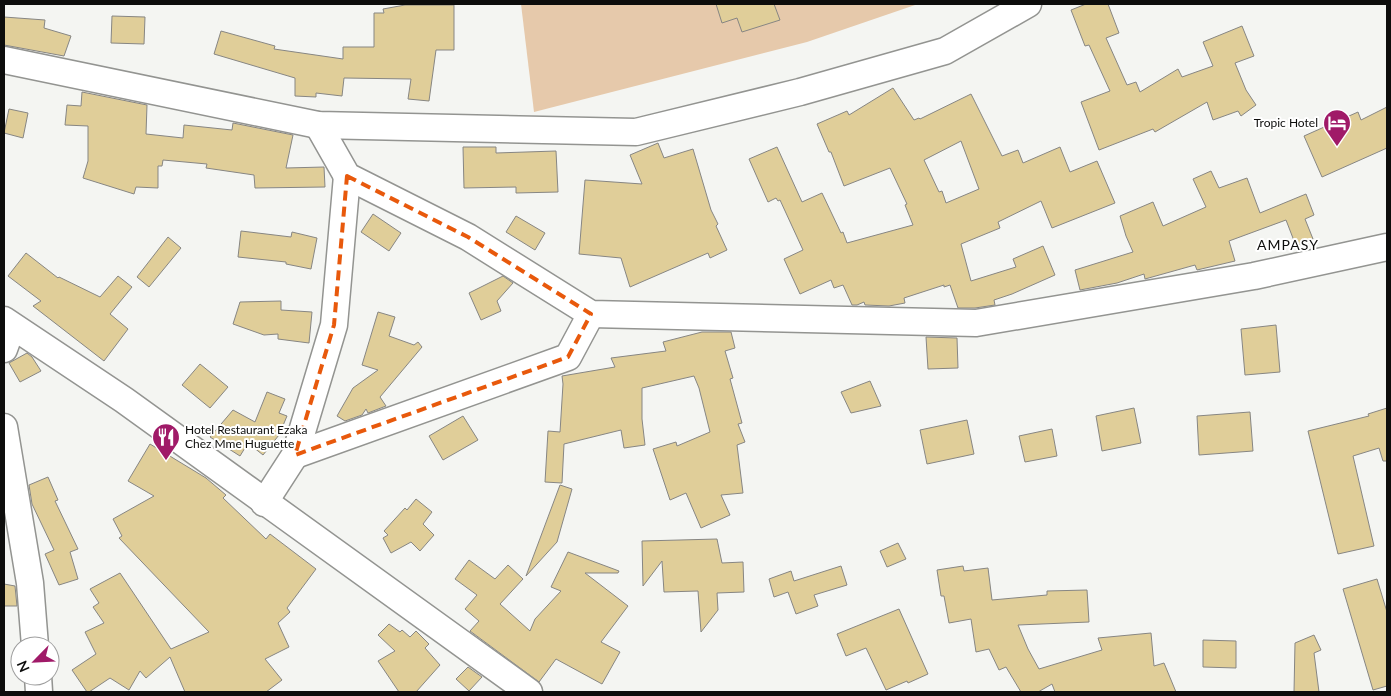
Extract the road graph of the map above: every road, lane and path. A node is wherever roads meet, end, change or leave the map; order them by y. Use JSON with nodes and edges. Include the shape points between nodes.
{"nodes":[{"id":1,"x":1028,"y":4,"type":"edge"},
{"id":2,"x":4,"y":60,"type":"edge"},
{"id":3,"x":318,"y":125,"type":"junction"},
{"id":4,"x":347,"y":176,"type":"junction"},
{"id":5,"x":1387,"y":247,"type":"edge"},
{"id":6,"x":591,"y":314,"type":"junction"},
{"id":7,"x":7,"y":332,"type":"edge"},
{"id":8,"x":4,"y":427,"type":"edge"},
{"id":9,"x":295,"y":455,"type":"junction"},
{"id":10,"x":10,"y":463,"type":"junction"},
{"id":11,"x":4,"y":501,"type":"edge"},
{"id":12,"x":264,"y":502,"type":"junction"},
{"id":13,"x":34,"y":636,"type":"edge"},
{"id":14,"x":529,"y":692,"type":"edge"}],
"edges":[{"from":1,"to":3,"type":"street","via":[[945,51],[800,92],[636,132]]},
{"from":2,"to":3,"type":"street"},
{"from":3,"to":4,"type":"street"},
{"from":4,"to":6,"type":"street","via":[[468,237]]},
{"from":4,"to":9,"type":"street","via":[[334,325]]},
{"from":5,"to":6,"type":"street","via":[[1254,276],[976,323]]},
{"from":6,"to":9,"type":"street","via":[[568,357]]},
{"from":7,"to":12,"type":"street","via":[[124,400]]},
{"from":8,"to":10,"type":"street"},
{"from":9,"to":12,"type":"street"},
{"from":10,"to":11,"type":"street"},
{"from":10,"to":13,"type":"street","via":[[30,582]]},
{"from":12,"to":14,"type":"street"}]}
